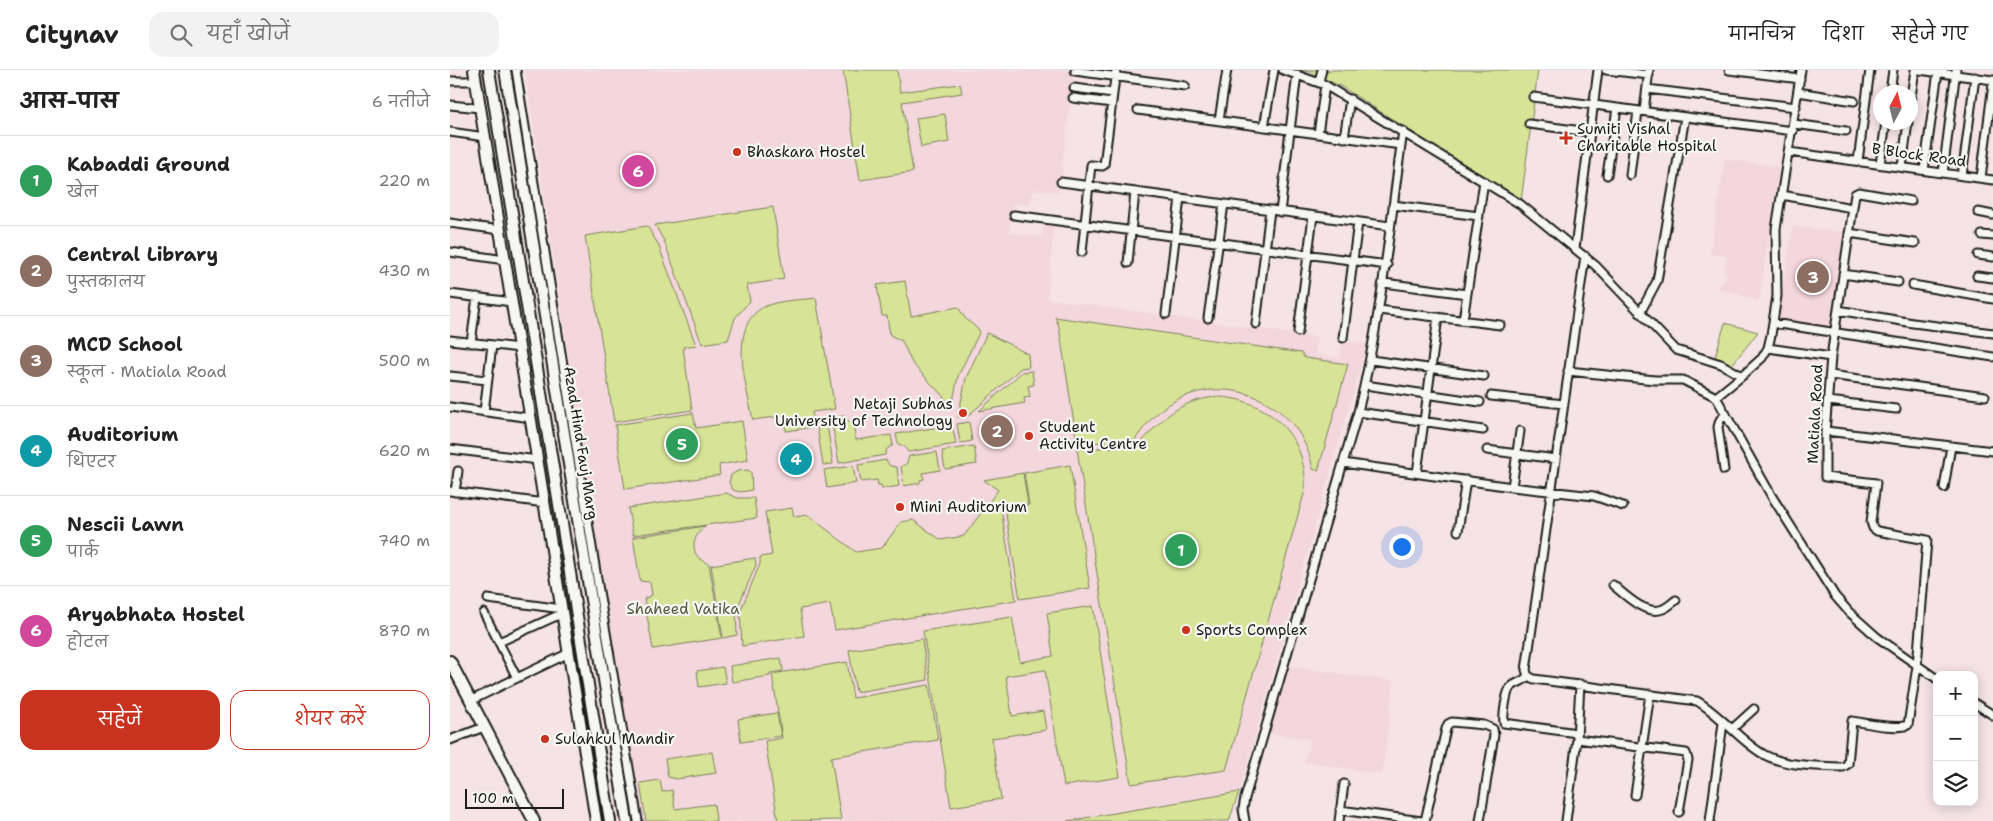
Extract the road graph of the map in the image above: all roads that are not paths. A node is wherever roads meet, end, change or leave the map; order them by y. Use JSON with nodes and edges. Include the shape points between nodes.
{"nodes":[{"id":1,"x":474,"y":70,"type":"edge"},
{"id":2,"x":489,"y":70,"type":"edge"},
{"id":3,"x":505,"y":70,"type":"edge"},
{"id":4,"x":516,"y":70,"type":"edge"},
{"id":5,"x":1227,"y":70,"type":"edge"},
{"id":6,"x":1274,"y":70,"type":"edge"},
{"id":7,"x":1283,"y":70,"type":"edge"},
{"id":8,"x":1322,"y":70,"type":"edge"},
{"id":9,"x":1598,"y":70,"type":"edge"},
{"id":10,"x":1606,"y":70,"type":"edge"},
{"id":11,"x":1729,"y":70,"type":"edge"},
{"id":12,"x":1801,"y":70,"type":"edge"},
{"id":13,"x":1870,"y":70,"type":"edge"},
{"id":14,"x":1893,"y":70,"type":"edge"},
{"id":15,"x":1915,"y":70,"type":"edge"},
{"id":16,"x":1919,"y":70,"type":"edge"},
{"id":17,"x":1075,"y":71,"type":"edge"},
{"id":18,"x":1632,"y":72,"type":"edge"},
{"id":19,"x":1938,"y":72,"type":"junction"},
{"id":20,"x":1956,"y":72,"type":"edge"},
{"id":21,"x":1116,"y":73,"type":"edge"},
{"id":22,"x":1649,"y":73,"type":"edge"},
{"id":23,"x":1297,"y":74,"type":"junction"},
{"id":24,"x":1975,"y":77,"type":"junction"},
{"id":25,"x":1800,"y":79,"type":"junction"},
{"id":26,"x":1993,"y":80,"type":"edge"},
{"id":27,"x":450,"y":81,"type":"edge"},
{"id":28,"x":476,"y":82,"type":"junction"},
{"id":29,"x":1322,"y":83,"type":"junction"},
{"id":30,"x":1993,"y":84,"type":"edge"},
{"id":31,"x":1891,"y":85,"type":"edge"},
{"id":32,"x":1913,"y":85,"type":"edge"},
{"id":33,"x":1185,"y":86,"type":"dead end"},
{"id":34,"x":1074,"y":88,"type":"dead end"},
{"id":35,"x":1647,"y":89,"type":"junction"},
{"id":36,"x":1798,"y":92,"type":"junction"},
{"id":37,"x":1113,"y":93,"type":"junction"},
{"id":38,"x":1533,"y":97,"type":"dead end"},
{"id":39,"x":1073,"y":98,"type":"dead end"},
{"id":40,"x":1350,"y":99,"type":"junction"},
{"id":41,"x":1854,"y":101,"type":"dead end"},
{"id":42,"x":1112,"y":102,"type":"junction"},
{"id":43,"x":450,"y":105,"type":"edge"},
{"id":44,"x":1593,"y":105,"type":"junction"},
{"id":45,"x":1796,"y":107,"type":"junction"},
{"id":46,"x":480,"y":108,"type":"junction"},
{"id":47,"x":1617,"y":108,"type":"junction"},
{"id":48,"x":1138,"y":110,"type":"dead end"},
{"id":49,"x":1641,"y":111,"type":"junction"},
{"id":50,"x":1685,"y":117,"type":"junction"},
{"id":51,"x":1219,"y":120,"type":"junction"},
{"id":52,"x":1529,"y":124,"type":"dead end"},
{"id":53,"x":1264,"y":127,"type":"junction"},
{"id":54,"x":1793,"y":127,"type":"junction"},
{"id":55,"x":1290,"y":130,"type":"junction"},
{"id":56,"x":1885,"y":130,"type":"edge"},
{"id":57,"x":1907,"y":130,"type":"edge"},
{"id":58,"x":1403,"y":131,"type":"junction"},
{"id":59,"x":1846,"y":131,"type":"dead end"},
{"id":60,"x":450,"y":132,"type":"edge"},
{"id":61,"x":1590,"y":132,"type":"junction"},
{"id":62,"x":1318,"y":134,"type":"junction"},
{"id":63,"x":485,"y":137,"type":"junction"},
{"id":64,"x":1344,"y":138,"type":"junction"},
{"id":65,"x":1401,"y":145,"type":"junction"},
{"id":66,"x":1789,"y":152,"type":"junction"},
{"id":67,"x":1858,"y":161,"type":"junction"},
{"id":68,"x":1880,"y":164,"type":"junction"},
{"id":69,"x":1902,"y":167,"type":"junction"},
{"id":70,"x":1924,"y":170,"type":"junction"},
{"id":71,"x":1943,"y":173,"type":"junction"},
{"id":72,"x":1607,"y":175,"type":"dead end"},
{"id":73,"x":1630,"y":175,"type":"dead end"},
{"id":74,"x":1962,"y":176,"type":"junction"},
{"id":75,"x":1981,"y":178,"type":"junction"},
{"id":76,"x":1993,"y":180,"type":"edge"},
{"id":77,"x":1484,"y":181,"type":"junction"},
{"id":78,"x":1061,"y":182,"type":"dead end"},
{"id":79,"x":1089,"y":186,"type":"junction"},
{"id":80,"x":1135,"y":192,"type":"junction"},
{"id":81,"x":1782,"y":195,"type":"junction"},
{"id":82,"x":1180,"y":198,"type":"junction"},
{"id":83,"x":1911,"y":201,"type":"dead end"},
{"id":84,"x":1224,"y":204,"type":"junction"},
{"id":85,"x":1393,"y":205,"type":"junction"},
{"id":86,"x":1852,"y":208,"type":"junction"},
{"id":87,"x":1270,"y":210,"type":"junction"},
{"id":88,"x":1280,"y":212,"type":"junction"},
{"id":89,"x":1978,"y":212,"type":"dead end"},
{"id":90,"x":1014,"y":215,"type":"dead end"},
{"id":91,"x":1993,"y":215,"type":"edge"},
{"id":92,"x":1313,"y":216,"type":"junction"},
{"id":93,"x":1479,"y":216,"type":"junction"},
{"id":94,"x":1358,"y":222,"type":"junction"},
{"id":95,"x":450,"y":223,"type":"edge"},
{"id":96,"x":1085,"y":224,"type":"junction"},
{"id":97,"x":1390,"y":226,"type":"junction"},
{"id":98,"x":500,"y":230,"type":"junction"},
{"id":99,"x":1131,"y":231,"type":"junction"},
{"id":100,"x":1849,"y":233,"type":"junction"},
{"id":101,"x":1982,"y":235,"type":"dead end"},
{"id":102,"x":1993,"y":236,"type":"edge"},
{"id":103,"x":1175,"y":237,"type":"junction"},
{"id":104,"x":1915,"y":243,"type":"dead end"},
{"id":105,"x":1219,"y":244,"type":"junction"},
{"id":106,"x":1575,"y":248,"type":"junction"},
{"id":107,"x":1265,"y":249,"type":"junction"},
{"id":108,"x":450,"y":252,"type":"edge"},
{"id":109,"x":1082,"y":252,"type":"dead end"},
{"id":110,"x":1308,"y":255,"type":"junction"},
{"id":111,"x":1978,"y":255,"type":"dead end"},
{"id":112,"x":1585,"y":256,"type":"junction"},
{"id":113,"x":1993,"y":257,"type":"edge"},
{"id":114,"x":505,"y":260,"type":"junction"},
{"id":115,"x":1353,"y":261,"type":"junction"},
{"id":116,"x":1128,"y":263,"type":"dead end"},
{"id":117,"x":1387,"y":265,"type":"junction"},
{"id":118,"x":520,"y":270,"type":"junction"},
{"id":119,"x":507,"y":272,"type":"junction"},
{"id":120,"x":1843,"y":274,"type":"junction"},
{"id":121,"x":1978,"y":276,"type":"dead end"},
{"id":122,"x":1993,"y":278,"type":"edge"},
{"id":123,"x":1898,"y":282,"type":"dead end"},
{"id":124,"x":1384,"y":283,"type":"junction"},
{"id":125,"x":1913,"y":285,"type":"dead end"},
{"id":126,"x":450,"y":294,"type":"edge"},
{"id":127,"x":1467,"y":294,"type":"junction"},
{"id":128,"x":477,"y":297,"type":"junction"},
{"id":129,"x":1993,"y":300,"type":"edge"},
{"id":130,"x":512,"y":302,"type":"junction"},
{"id":131,"x":1379,"y":310,"type":"junction"},
{"id":132,"x":1838,"y":310,"type":"junction"},
{"id":133,"x":1640,"y":313,"type":"junction"},
{"id":134,"x":1166,"y":314,"type":"dead end"},
{"id":135,"x":1438,"y":317,"type":"junction"},
{"id":136,"x":1208,"y":318,"type":"dead end"},
{"id":137,"x":1463,"y":320,"type":"junction"},
{"id":138,"x":1773,"y":323,"type":"junction"},
{"id":139,"x":1256,"y":324,"type":"dead end"},
{"id":140,"x":1500,"y":325,"type":"dead end"},
{"id":141,"x":1298,"y":332,"type":"dead end"},
{"id":142,"x":1834,"y":334,"type":"junction"},
{"id":143,"x":1993,"y":334,"type":"edge"},
{"id":144,"x":1344,"y":338,"type":"dead end"},
{"id":145,"x":450,"y":340,"type":"edge"},
{"id":146,"x":471,"y":343,"type":"junction"},
{"id":147,"x":492,"y":345,"type":"junction"},
{"id":148,"x":520,"y":348,"type":"junction"},
{"id":149,"x":1768,"y":348,"type":"junction"},
{"id":150,"x":1831,"y":356,"type":"junction"},
{"id":151,"x":1993,"y":357,"type":"edge"},
{"id":152,"x":1370,"y":360,"type":"junction"},
{"id":153,"x":1431,"y":368,"type":"junction"},
{"id":154,"x":1568,"y":372,"type":"junction"},
{"id":155,"x":1830,"y":375,"type":"junction"},
{"id":156,"x":450,"y":376,"type":"edge"},
{"id":157,"x":1484,"y":376,"type":"dead end"},
{"id":158,"x":1742,"y":376,"type":"junction"},
{"id":159,"x":487,"y":380,"type":"junction"},
{"id":160,"x":1365,"y":385,"type":"junction"},
{"id":161,"x":1428,"y":395,"type":"junction"},
{"id":162,"x":1491,"y":396,"type":"dead end"},
{"id":163,"x":1985,"y":396,"type":"dead end"},
{"id":164,"x":1716,"y":397,"type":"junction"},
{"id":165,"x":1828,"y":401,"type":"junction"},
{"id":166,"x":1480,"y":402,"type":"dead end"},
{"id":167,"x":1564,"y":404,"type":"junction"},
{"id":168,"x":450,"y":407,"type":"edge"},
{"id":169,"x":1896,"y":409,"type":"dead end"},
{"id":170,"x":484,"y":412,"type":"junction"},
{"id":171,"x":1358,"y":412,"type":"junction"},
{"id":172,"x":1726,"y":414,"type":"junction"},
{"id":173,"x":531,"y":418,"type":"junction"},
{"id":174,"x":1424,"y":421,"type":"junction"},
{"id":175,"x":1483,"y":430,"type":"dead end"},
{"id":176,"x":1520,"y":431,"type":"dead end"},
{"id":177,"x":1826,"y":431,"type":"junction"},
{"id":178,"x":1951,"y":446,"type":"junction"},
{"id":179,"x":450,"y":449,"type":"edge"},
{"id":180,"x":1486,"y":450,"type":"dead end"},
{"id":181,"x":1993,"y":451,"type":"edge"},
{"id":182,"x":1516,"y":454,"type":"junction"},
{"id":183,"x":1556,"y":459,"type":"junction"},
{"id":184,"x":538,"y":460,"type":"junction"},
{"id":185,"x":1342,"y":463,"type":"junction"},
{"id":186,"x":1724,"y":470,"type":"dead end"},
{"id":187,"x":458,"y":471,"type":"dead end"},
{"id":188,"x":1417,"y":473,"type":"junction"},
{"id":189,"x":1466,"y":480,"type":"junction"},
{"id":190,"x":1512,"y":487,"type":"junction"},
{"id":191,"x":1944,"y":488,"type":"dead end"},
{"id":192,"x":453,"y":492,"type":"edge"},
{"id":193,"x":1553,"y":492,"type":"junction"},
{"id":194,"x":545,"y":503,"type":"junction"},
{"id":195,"x":1623,"y":506,"type":"dead end"},
{"id":196,"x":1458,"y":531,"type":"dead end"},
{"id":197,"x":1613,"y":584,"type":"dead end"},
{"id":198,"x":488,"y":599,"type":"dead end"},
{"id":199,"x":1676,"y":600,"type":"dead end"},
{"id":200,"x":562,"y":611,"type":"junction"},
{"id":201,"x":484,"y":613,"type":"dead end"},
{"id":202,"x":498,"y":642,"type":"junction"},
{"id":203,"x":569,"y":653,"type":"junction"},
{"id":204,"x":450,"y":661,"type":"edge"},
{"id":205,"x":1917,"y":666,"type":"junction"},
{"id":206,"x":1528,"y":676,"type":"junction"},
{"id":207,"x":1933,"y":676,"type":"edge"},
{"id":208,"x":517,"y":678,"type":"junction"},
{"id":209,"x":1580,"y":684,"type":"junction"},
{"id":210,"x":1650,"y":694,"type":"junction"},
{"id":211,"x":470,"y":701,"type":"junction"},
{"id":212,"x":1978,"y":706,"type":"edge"},
{"id":213,"x":1754,"y":709,"type":"dead end"},
{"id":214,"x":1993,"y":715,"type":"edge"},
{"id":215,"x":1723,"y":723,"type":"junction"},
{"id":216,"x":484,"y":727,"type":"junction"},
{"id":217,"x":1732,"y":730,"type":"junction"},
{"id":218,"x":1577,"y":736,"type":"junction"},
{"id":219,"x":450,"y":740,"type":"edge"},
{"id":220,"x":1642,"y":746,"type":"junction"},
{"id":221,"x":1344,"y":784,"type":"dead end"},
{"id":222,"x":1635,"y":794,"type":"dead end"},
{"id":223,"x":1340,"y":810,"type":"junction"},
{"id":224,"x":1679,"y":812,"type":"dead end"},
{"id":225,"x":534,"y":821,"type":"edge"},
{"id":226,"x":596,"y":821,"type":"edge"},
{"id":227,"x":610,"y":821,"type":"edge"},
{"id":228,"x":627,"y":821,"type":"edge"},
{"id":229,"x":638,"y":821,"type":"edge"},
{"id":230,"x":1245,"y":821,"type":"edge"},
{"id":231,"x":1339,"y":821,"type":"edge"},
{"id":232,"x":1423,"y":821,"type":"edge"},
{"id":233,"x":1480,"y":821,"type":"edge"},
{"id":234,"x":1566,"y":821,"type":"edge"},
{"id":235,"x":1710,"y":821,"type":"edge"}],
"edges":[{"from":1,"to":28,"type":"main road"},
{"from":2,"to":118,"type":"main road"},
{"from":3,"to":228,"type":"main road","name":"Azad Hind Fauj Marg"},
{"from":4,"to":229,"type":"street"},
{"from":5,"to":51,"type":"street"},
{"from":6,"to":53,"type":"street"},
{"from":7,"to":23,"type":"street"},
{"from":8,"to":29,"type":"street"},
{"from":9,"to":44,"type":"street"},
{"from":10,"to":18,"type":"street"},
{"from":11,"to":25,"type":"street"},
{"from":12,"to":25,"type":"street"},
{"from":13,"to":67,"type":"street"},
{"from":14,"to":31,"type":"street"},
{"from":15,"to":32,"type":"street"},
{"from":16,"to":19,"type":"street"},
{"from":17,"to":21,"type":"street"},
{"from":18,"to":22,"type":"street"},
{"from":19,"to":20,"type":"street"},
{"from":19,"to":70,"type":"street"},
{"from":20,"to":24,"type":"street"},
{"from":20,"to":71,"type":"street"},
{"from":21,"to":33,"type":"street"},
{"from":21,"to":37,"type":"street"},
{"from":22,"to":35,"type":"street"},
{"from":23,"to":29,"type":"street"},
{"from":23,"to":55,"type":"street"},
{"from":24,"to":26,"type":"street"},
{"from":24,"to":74,"type":"street"},
{"from":25,"to":36,"type":"street"},
{"from":27,"to":28,"type":"street"},
{"from":28,"to":46,"type":"main road"},
{"from":29,"to":40,"type":"street"},
{"from":29,"to":62,"type":"street"},
{"from":30,"to":75,"type":"street"},
{"from":34,"to":37,"type":"street"},
{"from":35,"to":45,"type":"street"},
{"from":35,"to":49,"type":"street"},
{"from":36,"to":41,"type":"street"},
{"from":36,"to":45,"type":"street"},
{"from":37,"to":42,"type":"street"},
{"from":38,"to":44,"type":"street"},
{"from":39,"to":42,"type":"street"},
{"from":40,"to":58,"type":"street"},
{"from":40,"to":64,"type":"street"},
{"from":42,"to":79,"type":"street","via":[[1104,165],[1091,165]]},
{"from":43,"to":46,"type":"street"},
{"from":44,"to":47,"type":"street"},
{"from":44,"to":61,"type":"street"},
{"from":45,"to":54,"type":"street"},
{"from":46,"to":63,"type":"main road"},
{"from":47,"to":49,"type":"street"},
{"from":47,"to":72,"type":"street"},
{"from":48,"to":51,"type":"street"},
{"from":49,"to":50,"type":"street"},
{"from":49,"to":73,"type":"street"},
{"from":50,"to":54,"type":"street"},
{"from":50,"to":133,"type":"street","via":[[1657,281]]},
{"from":51,"to":53,"type":"street"},
{"from":52,"to":61,"type":"street"},
{"from":53,"to":55,"type":"street"},
{"from":54,"to":59,"type":"street"},
{"from":54,"to":66,"type":"street"},
{"from":55,"to":62,"type":"street"},
{"from":55,"to":88,"type":"street"},
{"from":56,"to":68,"type":"street"},
{"from":57,"to":69,"type":"street"},
{"from":58,"to":65,"type":"street"},
{"from":58,"to":77,"type":"street"},
{"from":60,"to":63,"type":"street"},
{"from":61,"to":106,"type":"street"},
{"from":62,"to":64,"type":"street"},
{"from":63,"to":98,"type":"main road"},
{"from":64,"to":65,"type":"street"},
{"from":65,"to":85,"type":"street"},
{"from":66,"to":67,"type":"street","name":"B Block Road"},
{"from":66,"to":81,"type":"street"},
{"from":67,"to":68,"type":"street","name":"B Block Road"},
{"from":68,"to":69,"type":"street","name":"B Block Road"},
{"from":69,"to":70,"type":"street","name":"B Block Road"},
{"from":70,"to":71,"type":"street","name":"B Block Road"},
{"from":71,"to":74,"type":"street","name":"B Block Road"},
{"from":74,"to":75,"type":"street","name":"B Block Road"},
{"from":75,"to":76,"type":"street","name":"B Block Road"},
{"from":77,"to":93,"type":"street"},
{"from":77,"to":106,"type":"street","via":[[1520,204]]},
{"from":78,"to":79,"type":"street"},
{"from":79,"to":80,"type":"street"},
{"from":79,"to":96,"type":"street"},
{"from":80,"to":82,"type":"street"},
{"from":80,"to":99,"type":"street"},
{"from":81,"to":86,"type":"street"},
{"from":81,"to":138,"type":"street","via":[[1776,235],[1778,271]]},
{"from":82,"to":84,"type":"street"},
{"from":82,"to":103,"type":"street"},
{"from":83,"to":86,"type":"street","via":[[1857,192]]},
{"from":84,"to":87,"type":"street"},
{"from":84,"to":105,"type":"street"},
{"from":85,"to":93,"type":"street"},
{"from":85,"to":97,"type":"street"},
{"from":86,"to":100,"type":"street"},
{"from":87,"to":88,"type":"street"},
{"from":87,"to":107,"type":"street"},
{"from":88,"to":92,"type":"street"},
{"from":89,"to":91,"type":"street"},
{"from":90,"to":96,"type":"street"},
{"from":92,"to":94,"type":"street"},
{"from":92,"to":110,"type":"street"},
{"from":93,"to":127,"type":"street"},
{"from":94,"to":97,"type":"street"},
{"from":94,"to":115,"type":"street"},
{"from":95,"to":98,"type":"street"},
{"from":96,"to":99,"type":"street"},
{"from":96,"to":109,"type":"street"},
{"from":97,"to":117,"type":"street"},
{"from":98,"to":114,"type":"main road"},
{"from":99,"to":103,"type":"street"},
{"from":99,"to":116,"type":"street"},
{"from":100,"to":104,"type":"street"},
{"from":100,"to":120,"type":"street"},
{"from":101,"to":102,"type":"street"},
{"from":103,"to":105,"type":"street"},
{"from":103,"to":134,"type":"street"},
{"from":105,"to":107,"type":"street"},
{"from":105,"to":136,"type":"street"},
{"from":106,"to":112,"type":"street"},
{"from":107,"to":110,"type":"street"},
{"from":107,"to":139,"type":"street"},
{"from":108,"to":114,"type":"street"},
{"from":110,"to":115,"type":"street"},
{"from":110,"to":141,"type":"street"},
{"from":111,"to":113,"type":"street"},
{"from":112,"to":133,"type":"street"},
{"from":112,"to":154,"type":"street"},
{"from":114,"to":119,"type":"main road"},
{"from":115,"to":117,"type":"street"},
{"from":115,"to":144,"type":"street"},
{"from":117,"to":124,"type":"street"},
{"from":118,"to":119,"type":"main road"},
{"from":118,"to":227,"type":"main road"},
{"from":119,"to":130,"type":"main road"},
{"from":120,"to":123,"type":"street"},
{"from":120,"to":132,"type":"street"},
{"from":121,"to":122,"type":"street"},
{"from":124,"to":127,"type":"street"},
{"from":124,"to":131,"type":"street"},
{"from":125,"to":129,"type":"street"},
{"from":126,"to":128,"type":"street"},
{"from":127,"to":137,"type":"street"},
{"from":128,"to":130,"type":"street"},
{"from":128,"to":146,"type":"street"},
{"from":130,"to":148,"type":"main road"},
{"from":131,"to":135,"type":"street"},
{"from":131,"to":152,"type":"street"},
{"from":132,"to":142,"type":"street"},
{"from":132,"to":143,"type":"street"},
{"from":133,"to":158,"type":"street","via":[[1676,350],[1721,364]]},
{"from":135,"to":137,"type":"street"},
{"from":135,"to":153,"type":"street"},
{"from":137,"to":140,"type":"street"},
{"from":138,"to":142,"type":"street"},
{"from":138,"to":149,"type":"street"},
{"from":142,"to":150,"type":"street"},
{"from":142,"to":151,"type":"street"},
{"from":145,"to":146,"type":"street"},
{"from":146,"to":147,"type":"street"},
{"from":147,"to":148,"type":"street"},
{"from":147,"to":159,"type":"street"},
{"from":148,"to":173,"type":"main road"},
{"from":149,"to":150,"type":"street","name":"Matiala Road"},
{"from":149,"to":158,"type":"street"},
{"from":150,"to":155,"type":"street","name":"Matiala Road"},
{"from":152,"to":153,"type":"street"},
{"from":152,"to":160,"type":"street"},
{"from":153,"to":157,"type":"street"},
{"from":153,"to":161,"type":"street"},
{"from":154,"to":164,"type":"street","via":[[1682,380]]},
{"from":154,"to":167,"type":"street"},
{"from":155,"to":163,"type":"street"},
{"from":155,"to":165,"type":"street","name":"Matiala Road"},
{"from":156,"to":159,"type":"street"},
{"from":158,"to":164,"type":"street"},
{"from":159,"to":170,"type":"street"},
{"from":160,"to":161,"type":"street"},
{"from":160,"to":171,"type":"street"},
{"from":161,"to":166,"type":"street"},
{"from":161,"to":174,"type":"street"},
{"from":162,"to":167,"type":"street"},
{"from":164,"to":172,"type":"street"},
{"from":165,"to":169,"type":"street"},
{"from":165,"to":177,"type":"street","name":"Matiala Road"},
{"from":167,"to":183,"type":"street"},
{"from":168,"to":170,"type":"street"},
{"from":170,"to":173,"type":"street"},
{"from":171,"to":174,"type":"street"},
{"from":171,"to":185,"type":"street"},
{"from":172,"to":186,"type":"street","via":[[1718,427]]},
{"from":172,"to":205,"type":"street","via":[[1771,495],[1834,596],[1877,637]]},
{"from":173,"to":184,"type":"main road"},
{"from":174,"to":175,"type":"street"},
{"from":174,"to":188,"type":"street"},
{"from":176,"to":182,"type":"street"},
{"from":177,"to":178,"type":"street"},
{"from":177,"to":205,"type":"street","name":"Matiala Road","via":[[1825,477],[1876,483],[1873,528],[1927,540]]},
{"from":178,"to":181,"type":"street"},
{"from":178,"to":191,"type":"street"},
{"from":179,"to":184,"type":"street"},
{"from":180,"to":182,"type":"street"},
{"from":182,"to":183,"type":"street"},
{"from":182,"to":190,"type":"street"},
{"from":183,"to":193,"type":"street"},
{"from":184,"to":194,"type":"main road"},
{"from":185,"to":188,"type":"street"},
{"from":185,"to":230,"type":"street","via":[[1245,798]]},
{"from":187,"to":192,"type":"street"},
{"from":188,"to":189,"type":"street"},
{"from":189,"to":190,"type":"street"},
{"from":189,"to":196,"type":"street"},
{"from":190,"to":193,"type":"street"},
{"from":192,"to":194,"type":"street"},
{"from":193,"to":195,"type":"street","via":[[1594,496]]},
{"from":193,"to":206,"type":"street","via":[[1526,670]]},
{"from":194,"to":200,"type":"main road"},
{"from":197,"to":199,"type":"street","via":[[1638,604],[1653,610],[1661,610]]},
{"from":198,"to":200,"type":"street"},
{"from":200,"to":202,"type":"street"},
{"from":200,"to":203,"type":"main road"},
{"from":201,"to":202,"type":"street"},
{"from":202,"to":208,"type":"street"},
{"from":203,"to":208,"type":"street"},
{"from":203,"to":226,"type":"main road"},
{"from":204,"to":211,"type":"main road"},
{"from":205,"to":207,"type":"street"},
{"from":205,"to":217,"type":"street","via":[[1908,725],[1852,721],[1848,764],[1843,767],[1776,759],[1763,754]]},
{"from":206,"to":209,"type":"street"},
{"from":206,"to":218,"type":"street","via":[[1508,691],[1504,723]]},
{"from":208,"to":211,"type":"street"},
{"from":209,"to":210,"type":"street"},
{"from":209,"to":218,"type":"street"},
{"from":210,"to":215,"type":"street","via":[[1696,701]]},
{"from":210,"to":220,"type":"street"},
{"from":211,"to":216,"type":"main road"},
{"from":212,"to":214,"type":"street"},
{"from":213,"to":217,"type":"street"},
{"from":215,"to":217,"type":"street"},
{"from":215,"to":235,"type":"street"},
{"from":216,"to":219,"type":"street"},
{"from":216,"to":225,"type":"main road"},
{"from":218,"to":220,"type":"street"},
{"from":218,"to":234,"type":"street"},
{"from":220,"to":222,"type":"street"},
{"from":220,"to":224,"type":"street","via":[[1686,753],[1688,760]]},
{"from":221,"to":223,"type":"street"},
{"from":223,"to":231,"type":"street"},
{"from":223,"to":232,"type":"street"},
{"from":232,"to":233,"type":"street","via":[[1446,729],[1452,722],[1493,729]]}]}
